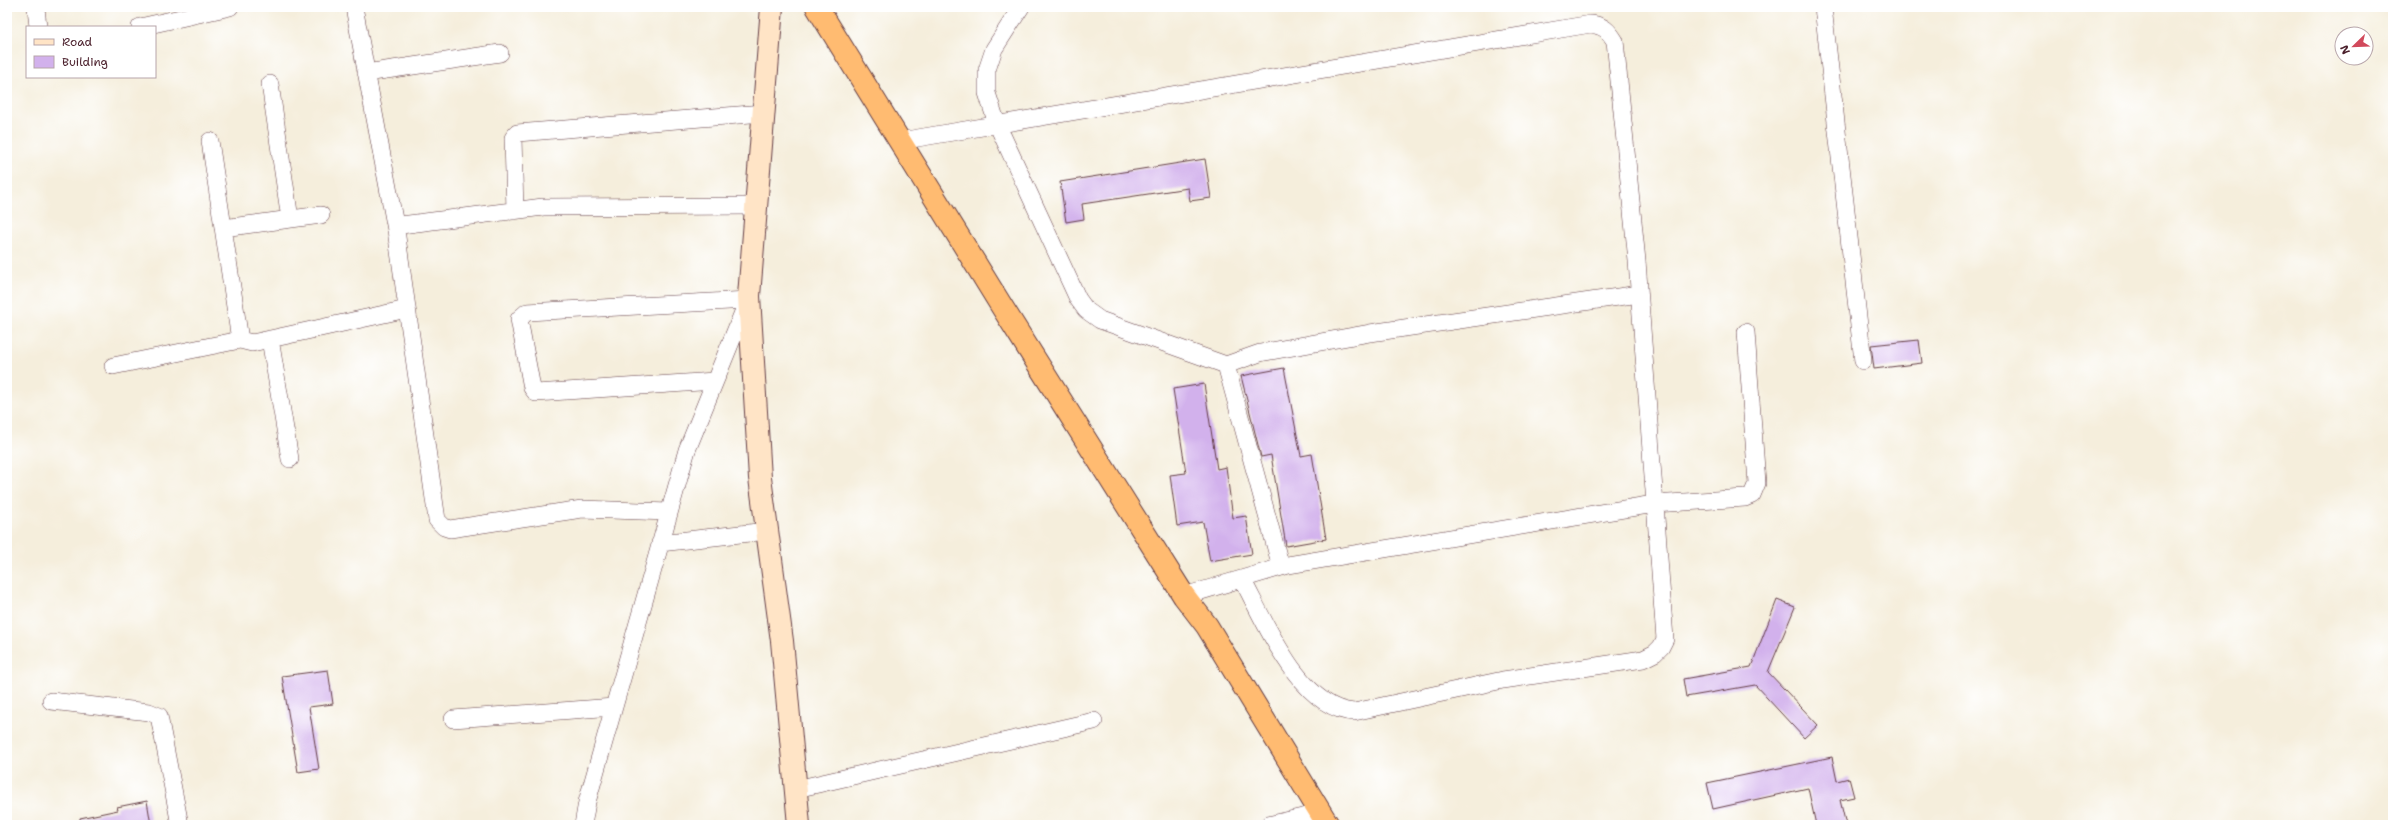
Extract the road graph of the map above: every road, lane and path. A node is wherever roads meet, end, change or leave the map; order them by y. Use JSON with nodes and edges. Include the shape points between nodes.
{"nodes":[{"id":1,"x":36,"y":7,"type":"edge"},
{"id":2,"x":230,"y":7,"type":"edge"},
{"id":3,"x":354,"y":7,"type":"edge"},
{"id":4,"x":772,"y":7,"type":"edge"},
{"id":5,"x":817,"y":7,"type":"edge"},
{"id":6,"x":1021,"y":7,"type":"edge"},
{"id":7,"x":1822,"y":7,"type":"edge"},
{"id":8,"x":38,"y":26,"type":"edge"},
{"id":9,"x":144,"y":26,"type":"edge"},
{"id":10,"x":500,"y":54,"type":"dead end"},
{"id":11,"x":366,"y":74,"type":"junction"},
{"id":12,"x":270,"y":84,"type":"dead end"},
{"id":13,"x":763,"y":113,"type":"junction"},
{"id":14,"x":997,"y":124,"type":"junction"},
{"id":15,"x":210,"y":141,"type":"dead end"},
{"id":16,"x":900,"y":141,"type":"junction"},
{"id":17,"x":756,"y":206,"type":"junction"},
{"id":18,"x":515,"y":211,"type":"junction"},
{"id":19,"x":321,"y":215,"type":"dead end"},
{"id":20,"x":290,"y":219,"type":"junction"},
{"id":21,"x":223,"y":228,"type":"junction"},
{"id":22,"x":396,"y":230,"type":"junction"},
{"id":23,"x":1639,"y":294,"type":"junction"},
{"id":24,"x":748,"y":298,"type":"junction"},
{"id":25,"x":407,"y":309,"type":"junction"},
{"id":26,"x":1746,"y":332,"type":"dead end"},
{"id":27,"x":270,"y":339,"type":"junction"},
{"id":28,"x":240,"y":340,"type":"junction"},
{"id":29,"x":1862,"y":361,"type":"dead end"},
{"id":30,"x":1226,"y":365,"type":"junction"},
{"id":31,"x":114,"y":366,"type":"dead end"},
{"id":32,"x":715,"y":381,"type":"junction"},
{"id":33,"x":290,"y":459,"type":"dead end"},
{"id":34,"x":1654,"y":504,"type":"junction"},
{"id":35,"x":669,"y":512,"type":"junction"},
{"id":36,"x":767,"y":531,"type":"junction"},
{"id":37,"x":660,"y":543,"type":"junction"},
{"id":38,"x":1281,"y":567,"type":"junction"},
{"id":39,"x":1242,"y":579,"type":"junction"},
{"id":40,"x":1184,"y":596,"type":"junction"},
{"id":41,"x":51,"y":701,"type":"dead end"},
{"id":42,"x":614,"y":707,"type":"junction"},
{"id":43,"x":453,"y":719,"type":"dead end"},
{"id":44,"x":1094,"y":721,"type":"dead end"},
{"id":45,"x":796,"y":789,"type":"junction"},
{"id":46,"x":1324,"y":819,"type":"edge"},
{"id":47,"x":180,"y":825,"type":"edge"},
{"id":48,"x":583,"y":825,"type":"edge"},
{"id":49,"x":799,"y":825,"type":"edge"},
{"id":50,"x":1268,"y":825,"type":"edge"}],
"edges":[{"from":1,"to":8,"type":"street"},
{"from":2,"to":9,"type":"street"},
{"from":3,"to":11,"type":"street"},
{"from":4,"to":13,"type":"street"},
{"from":5,"to":16,"type":"highway"},
{"from":6,"to":14,"type":"street","via":[[994,49],[987,70],[987,93]]},
{"from":7,"to":29,"type":"street"},
{"from":10,"to":11,"type":"street"},
{"from":11,"to":22,"type":"street"},
{"from":12,"to":20,"type":"street"},
{"from":13,"to":17,"type":"street"},
{"from":13,"to":18,"type":"street","via":[[517,133],[513,138]]},
{"from":14,"to":16,"type":"street"},
{"from":14,"to":23,"type":"street","via":[[1591,24],[1602,25],[1615,41]]},
{"from":14,"to":30,"type":"street","via":[[1078,299],[1086,310],[1113,326]]},
{"from":15,"to":21,"type":"street"},
{"from":16,"to":40,"type":"highway"},
{"from":17,"to":18,"type":"street","via":[[544,207]]},
{"from":17,"to":24,"type":"street"},
{"from":18,"to":22,"type":"street","via":[[402,225]]},
{"from":19,"to":20,"type":"street"},
{"from":20,"to":21,"type":"street"},
{"from":21,"to":28,"type":"street"},
{"from":22,"to":25,"type":"street"},
{"from":23,"to":30,"type":"street","via":[[1370,333],[1260,353]]},
{"from":23,"to":34,"type":"street"},
{"from":24,"to":32,"type":"street"},
{"from":24,"to":32,"type":"street","via":[[527,312],[519,319],[532,388],[536,393]]},
{"from":24,"to":36,"type":"street","via":[[760,478]]},
{"from":25,"to":27,"type":"street"},
{"from":25,"to":35,"type":"street","via":[[437,520],[440,524],[450,529],[582,509]]},
{"from":26,"to":34,"type":"street","via":[[1756,490],[1745,498]]},
{"from":27,"to":28,"type":"street","via":[[252,343]]},
{"from":27,"to":33,"type":"street"},
{"from":28,"to":31,"type":"street"},
{"from":30,"to":38,"type":"street"},
{"from":32,"to":35,"type":"street","via":[[687,450]]},
{"from":34,"to":38,"type":"street"},
{"from":34,"to":39,"type":"street","via":[[1665,639],[1655,653],[1643,659],[1503,680],[1354,712],[1330,706],[1315,696],[1289,664]]},
{"from":35,"to":37,"type":"street"},
{"from":36,"to":37,"type":"street"},
{"from":36,"to":45,"type":"street","via":[[782,641]]},
{"from":37,"to":42,"type":"street"},
{"from":38,"to":39,"type":"street"},
{"from":39,"to":40,"type":"street"},
{"from":40,"to":46,"type":"highway","via":[[1207,626]]},
{"from":41,"to":47,"type":"street","via":[[149,712],[159,716]]},
{"from":42,"to":43,"type":"street"},
{"from":42,"to":48,"type":"street"},
{"from":44,"to":45,"type":"street"},
{"from":45,"to":49,"type":"street"},
{"from":46,"to":50,"type":"street"}]}
